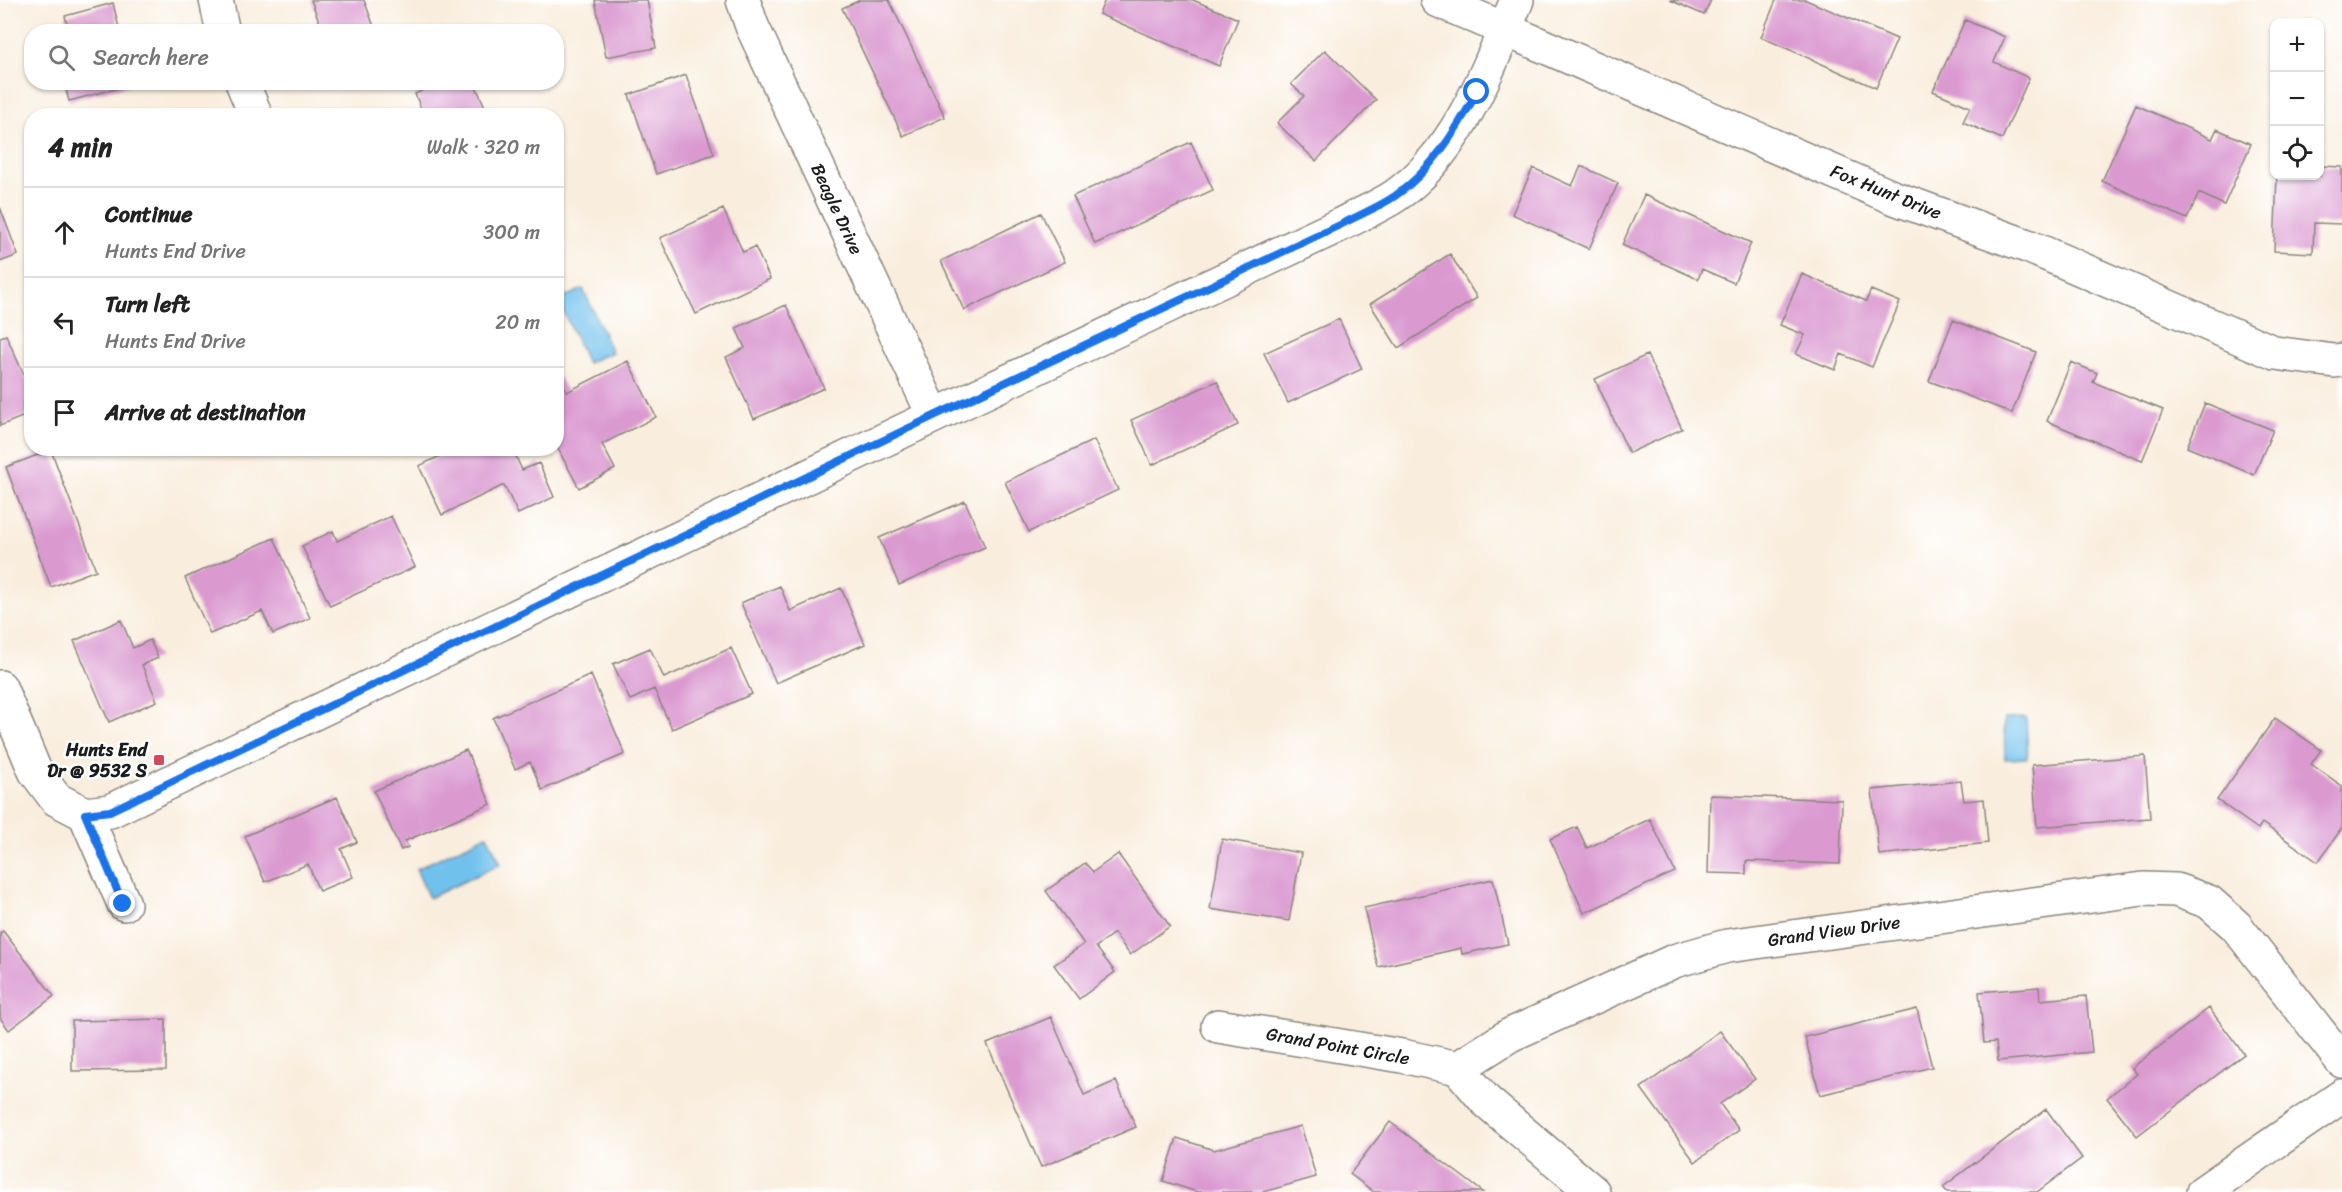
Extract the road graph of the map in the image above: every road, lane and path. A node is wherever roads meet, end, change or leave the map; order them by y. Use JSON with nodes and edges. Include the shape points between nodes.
{"nodes":[{"id":1,"x":216,"y":0,"type":"edge"},
{"id":2,"x":743,"y":0,"type":"edge"},
{"id":3,"x":1437,"y":0,"type":"edge"},
{"id":4,"x":1517,"y":0,"type":"edge"},
{"id":5,"x":221,"y":24,"type":"edge"},
{"id":6,"x":1504,"y":30,"type":"junction"},
{"id":7,"x":245,"y":90,"type":"edge"},
{"id":8,"x":253,"y":108,"type":"edge"},
{"id":9,"x":2342,"y":360,"type":"edge"},
{"id":10,"x":934,"y":416,"type":"junction"},
{"id":11,"x":0,"y":687,"type":"edge"},
{"id":12,"x":85,"y":814,"type":"junction"},
{"id":13,"x":123,"y":904,"type":"dead end"},
{"id":14,"x":1218,"y":1026,"type":"dead end"},
{"id":15,"x":2342,"y":1061,"type":"edge"},
{"id":16,"x":1458,"y":1068,"type":"junction"},
{"id":17,"x":2342,"y":1096,"type":"edge"},
{"id":18,"x":1593,"y":1192,"type":"edge"},
{"id":19,"x":2203,"y":1192,"type":"edge"}],
"edges":[{"from":1,"to":5,"type":"street"},
{"from":2,"to":10,"type":"street","name":"Beagle Drive"},
{"from":3,"to":6,"type":"street","name":"Fox Hunt Drive"},
{"from":4,"to":6,"type":"street"},
{"from":6,"to":9,"type":"street","name":"Fox Hunt Drive","via":[[1892,197],[2030,247],[2276,353]]},
{"from":6,"to":10,"type":"street","via":[[1464,117],[1433,161],[1394,196]]},
{"from":7,"to":8,"type":"street"},
{"from":10,"to":12,"type":"street","via":[[110,811]]},
{"from":11,"to":12,"type":"street","via":[[35,771],[56,799]]},
{"from":12,"to":13,"type":"street"},
{"from":14,"to":16,"type":"street","name":"Grand Point Circle"},
{"from":15,"to":16,"type":"street","name":"Grand View Drive","via":[[2236,926],[2209,902],[2176,890],[2143,889],[1727,946],[1674,961],[1510,1035]]},
{"from":16,"to":18,"type":"street","via":[[1486,1101]]},
{"from":17,"to":19,"type":"street"}]}
